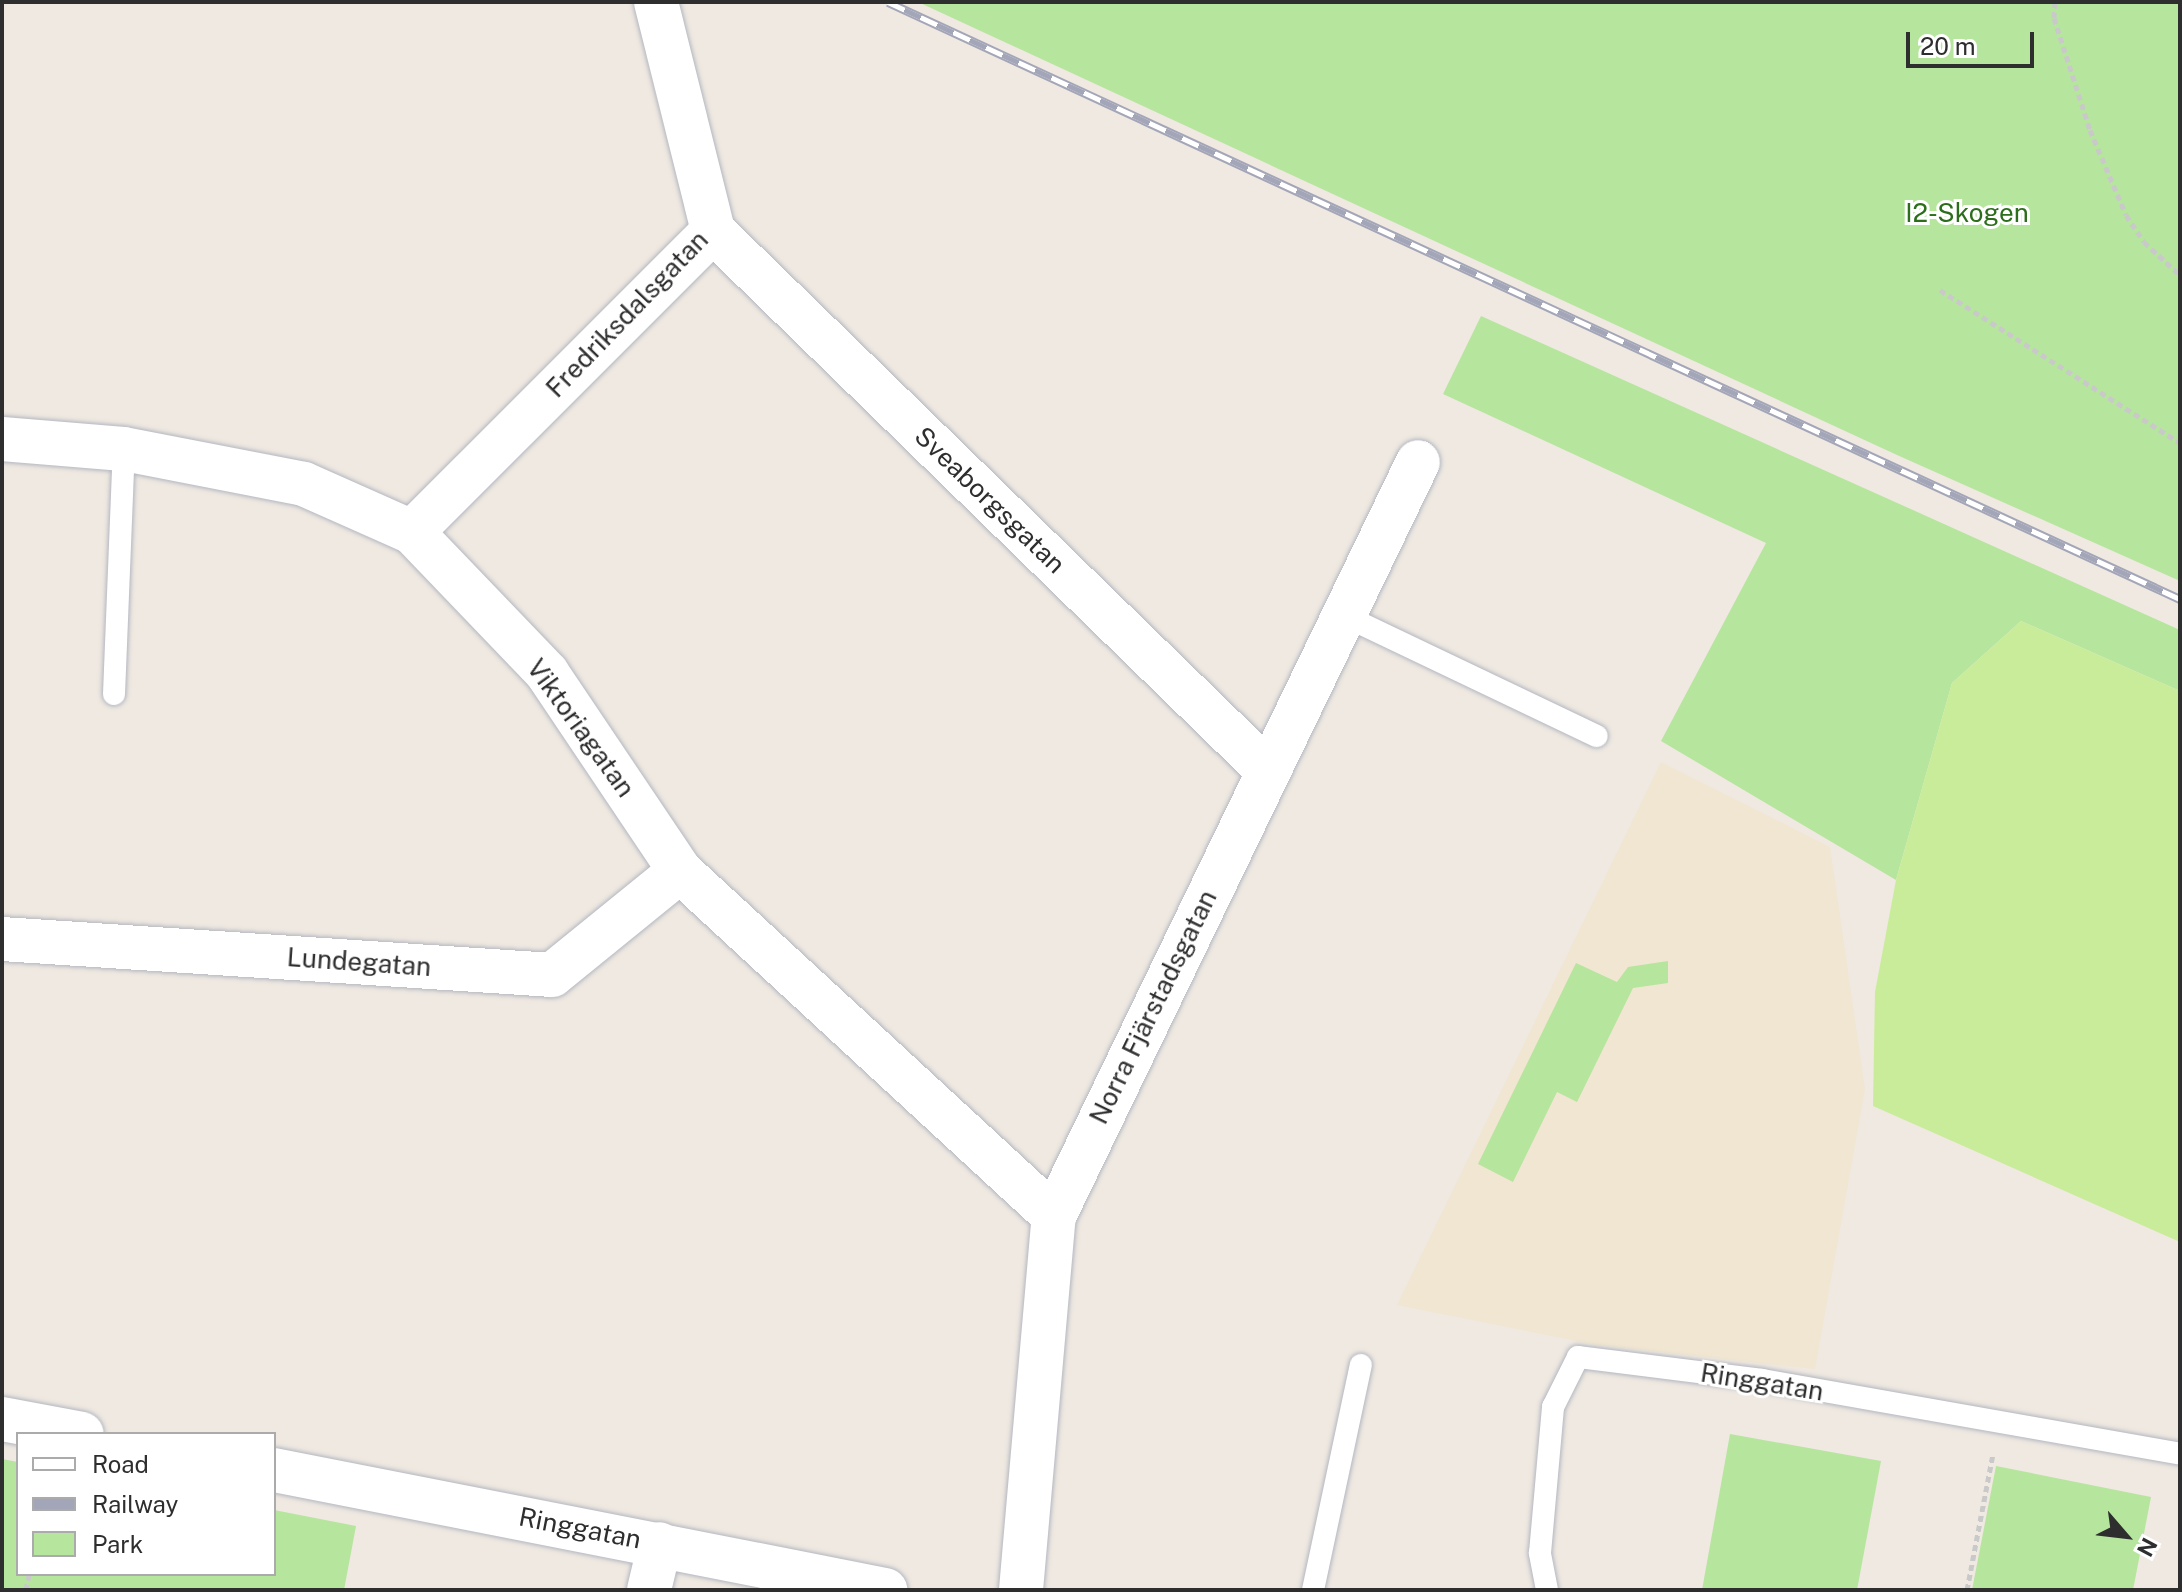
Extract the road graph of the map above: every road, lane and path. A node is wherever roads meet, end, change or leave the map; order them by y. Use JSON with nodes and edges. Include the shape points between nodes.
{"nodes":[{"id":1,"x":656,"y":2,"type":"edge"},
{"id":2,"x":2055,"y":2,"type":"edge"},
{"id":3,"x":713,"y":231,"type":"junction"},
{"id":4,"x":2180,"y":275,"type":"edge"},
{"id":5,"x":1940,"y":290,"type":"dead end"},
{"id":6,"x":2,"y":439,"type":"edge"},
{"id":7,"x":2180,"y":443,"type":"edge"},
{"id":8,"x":124,"y":449,"type":"junction"},
{"id":9,"x":1418,"y":462,"type":"dead end"},
{"id":10,"x":412,"y":532,"type":"junction"},
{"id":11,"x":1343,"y":615,"type":"junction"},
{"id":12,"x":114,"y":694,"type":"dead end"},
{"id":13,"x":1597,"y":736,"type":"dead end"},
{"id":14,"x":1267,"y":770,"type":"junction"},
{"id":15,"x":680,"y":871,"type":"junction"},
{"id":16,"x":2,"y":939,"type":"edge"},
{"id":17,"x":1054,"y":1216,"type":"junction"},
{"id":18,"x":1361,"y":1365,"type":"dead end"},
{"id":19,"x":2,"y":1419,"type":"edge"},
{"id":20,"x":1999,"y":1422,"type":"junction"},
{"id":21,"x":71,"y":1432,"type":"edge"},
{"id":22,"x":2180,"y":1454,"type":"edge"},
{"id":23,"x":276,"y":1470,"type":"edge"},
{"id":24,"x":660,"y":1544,"type":"junction"},
{"id":25,"x":649,"y":1590,"type":"edge"},
{"id":26,"x":885,"y":1590,"type":"edge"},
{"id":27,"x":1021,"y":1590,"type":"edge"},
{"id":28,"x":1313,"y":1590,"type":"edge"},
{"id":29,"x":1547,"y":1590,"type":"edge"},
{"id":30,"x":1967,"y":1590,"type":"edge"}],
"edges":[{"from":1,"to":3,"type":"street","name":"Fredriksdalsgatan"},
{"from":2,"to":4,"type":"path","via":[[2054,18],[2090,130],[2126,215],[2144,242]]},
{"from":3,"to":10,"type":"street","name":"Fredriksdalsgatan"},
{"from":3,"to":14,"type":"street","name":"Sveaborgsgatan"},
{"from":5,"to":7,"type":"path"},
{"from":6,"to":8,"type":"street","name":"Viktoriagatan"},
{"from":8,"to":10,"type":"street","name":"Viktoriagatan","via":[[304,484]]},
{"from":8,"to":12,"type":"lane"},
{"from":9,"to":11,"type":"street","name":"Norra Fjärstadsgatan"},
{"from":10,"to":15,"type":"street","name":"Viktoriagatan","via":[[547,673]]},
{"from":11,"to":13,"type":"lane"},
{"from":11,"to":14,"type":"street","name":"Norra Fjärstadsgatan"},
{"from":14,"to":17,"type":"street","name":"Norra Fjärstadsgatan"},
{"from":15,"to":16,"type":"street","name":"Lundegatan","via":[[552,975]]},
{"from":15,"to":17,"type":"street","name":"Viktoriagatan"},
{"from":17,"to":27,"type":"street","name":"Norra Fjärstadsgatan"},
{"from":18,"to":28,"type":"lane"},
{"from":19,"to":21,"type":"street"},
{"from":20,"to":22,"type":"lane","name":"Ringgatan"},
{"from":20,"to":29,"type":"lane","name":"Ringgatan","via":[[1762,1380],[1578,1357],[1553,1407],[1540,1553]]},
{"from":20,"to":30,"type":"path"},
{"from":23,"to":24,"type":"street","name":"Ringgatan"},
{"from":24,"to":25,"type":"street"},
{"from":24,"to":26,"type":"street","name":"Ringgatan"}]}
